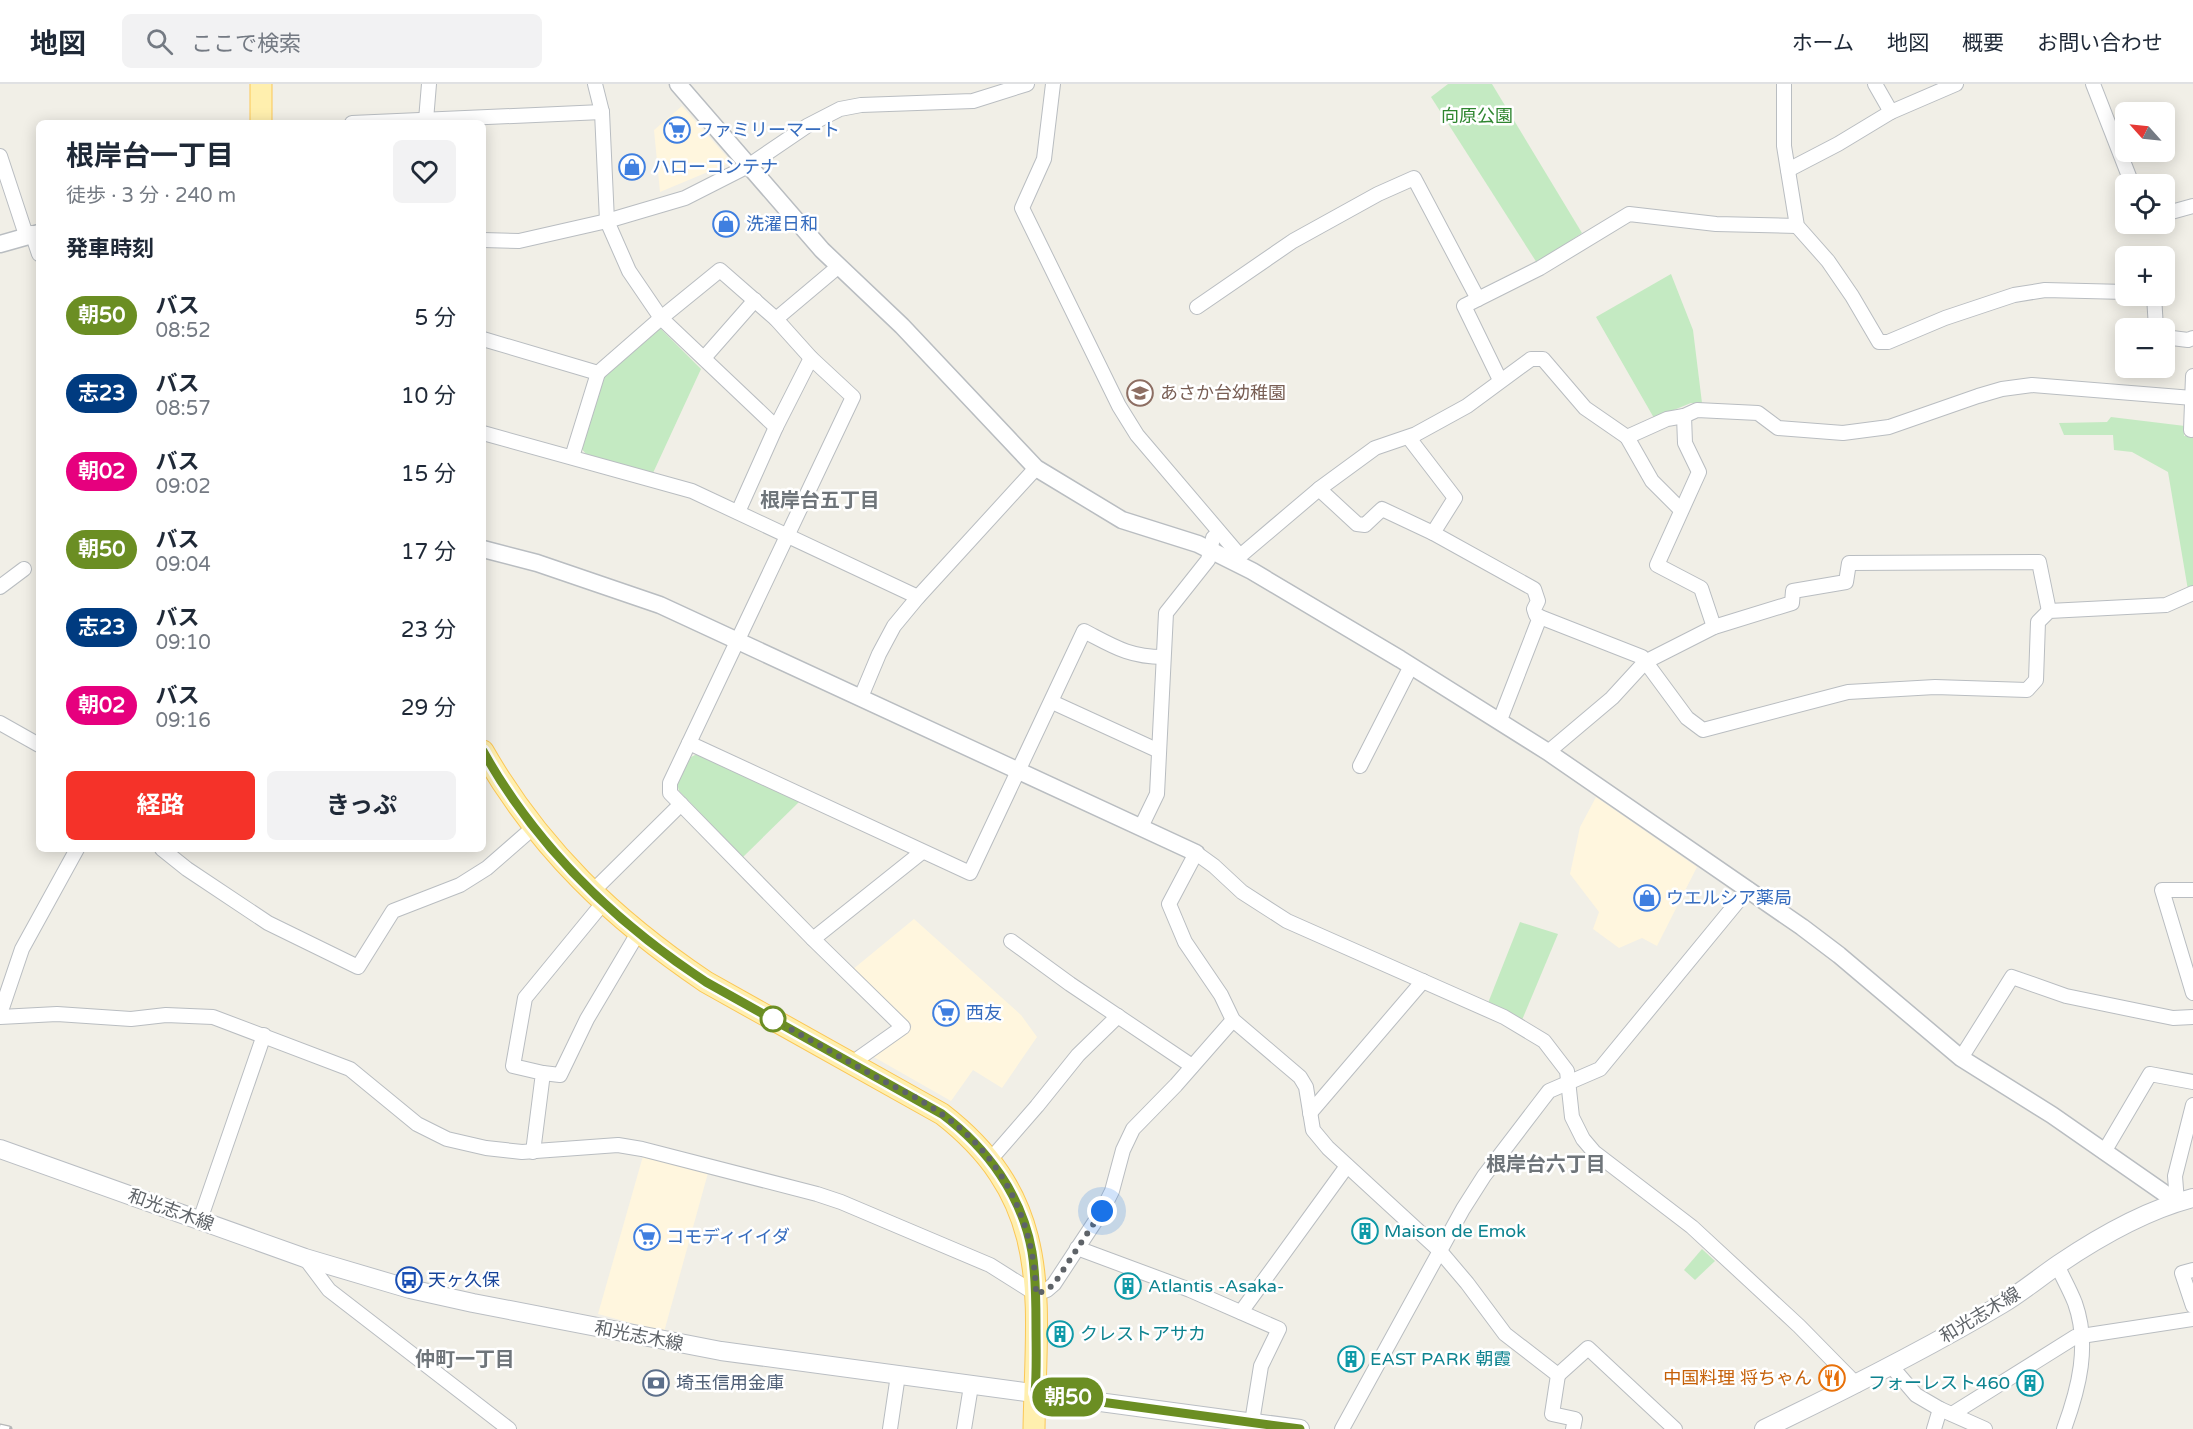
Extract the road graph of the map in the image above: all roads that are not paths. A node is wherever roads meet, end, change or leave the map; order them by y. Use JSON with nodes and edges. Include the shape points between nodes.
{"nodes":[{"id":1,"x":261,"y":84,"type":"edge"},
{"id":2,"x":429,"y":84,"type":"edge"},
{"id":3,"x":595,"y":84,"type":"edge"},
{"id":4,"x":678,"y":84,"type":"edge"},
{"id":5,"x":1027,"y":84,"type":"edge"},
{"id":6,"x":1053,"y":84,"type":"edge"},
{"id":7,"x":1784,"y":84,"type":"edge"},
{"id":8,"x":1875,"y":84,"type":"edge"},
{"id":9,"x":1956,"y":84,"type":"edge"},
{"id":10,"x":2093,"y":84,"type":"edge"},
{"id":11,"x":602,"y":112,"type":"junction"},
{"id":12,"x":1891,"y":112,"type":"junction"},
{"id":13,"x":261,"y":120,"type":"edge"},
{"id":14,"x":426,"y":120,"type":"joint"},
{"id":15,"x":0,"y":156,"type":"edge"},
{"id":16,"x":748,"y":166,"type":"junction"},
{"id":17,"x":1788,"y":170,"type":"junction"},
{"id":18,"x":2128,"y":174,"type":"edge"},
{"id":19,"x":2193,"y":206,"type":"edge"},
{"id":20,"x":2175,"y":211,"type":"edge"},
{"id":21,"x":607,"y":221,"type":"junction"},
{"id":22,"x":1797,"y":226,"type":"junction"},
{"id":23,"x":32,"y":234,"type":"edge"},
{"id":24,"x":486,"y":240,"type":"edge"},
{"id":25,"x":0,"y":244,"type":"edge"},
{"id":26,"x":839,"y":266,"type":"junction"},
{"id":27,"x":2115,"y":292,"type":"edge"},
{"id":28,"x":1478,"y":299,"type":"junction"},
{"id":29,"x":755,"y":300,"type":"junction"},
{"id":30,"x":1197,"y":307,"type":"dead end"},
{"id":31,"x":661,"y":318,"type":"junction"},
{"id":32,"x":776,"y":319,"type":"junction"},
{"id":33,"x":2175,"y":338,"type":"edge"},
{"id":34,"x":2193,"y":338,"type":"edge"},
{"id":35,"x":486,"y":340,"type":"edge"},
{"id":36,"x":704,"y":358,"type":"junction"},
{"id":37,"x":812,"y":358,"type":"junction"},
{"id":38,"x":598,"y":373,"type":"junction"},
{"id":39,"x":2193,"y":376,"type":"edge"},
{"id":40,"x":1500,"y":380,"type":"junction"},
{"id":41,"x":2193,"y":388,"type":"edge"},
{"id":42,"x":2193,"y":398,"type":"edge"},
{"id":43,"x":1684,"y":416,"type":"junction"},
{"id":44,"x":776,"y":427,"type":"junction"},
{"id":45,"x":2191,"y":430,"type":"dead end"},
{"id":46,"x":486,"y":434,"type":"edge"},
{"id":47,"x":1627,"y":437,"type":"junction"},
{"id":48,"x":1409,"y":438,"type":"junction"},
{"id":49,"x":572,"y":457,"type":"junction"},
{"id":50,"x":1036,"y":468,"type":"junction"},
{"id":51,"x":1319,"y":489,"type":"junction"},
{"id":52,"x":1682,"y":510,"type":"junction"},
{"id":53,"x":738,"y":512,"type":"junction"},
{"id":54,"x":1218,"y":532,"type":"junction"},
{"id":55,"x":1433,"y":533,"type":"junction"},
{"id":56,"x":787,"y":535,"type":"junction"},
{"id":57,"x":1209,"y":549,"type":"junction"},
{"id":58,"x":486,"y":550,"type":"edge"},
{"id":59,"x":1238,"y":560,"type":"junction"},
{"id":60,"x":24,"y":568,"type":"dead end"},
{"id":61,"x":0,"y":587,"type":"edge"},
{"id":62,"x":2193,"y":593,"type":"edge"},
{"id":63,"x":918,"y":597,"type":"junction"},
{"id":64,"x":2049,"y":611,"type":"junction"},
{"id":65,"x":1540,"y":617,"type":"junction"},
{"id":66,"x":1714,"y":627,"type":"junction"},
{"id":67,"x":738,"y":640,"type":"junction"},
{"id":68,"x":1163,"y":657,"type":"junction"},
{"id":69,"x":1646,"y":662,"type":"junction"},
{"id":70,"x":1410,"y":666,"type":"junction"},
{"id":71,"x":861,"y":697,"type":"junction"},
{"id":72,"x":1052,"y":702,"type":"junction"},
{"id":73,"x":1500,"y":720,"type":"junction"},
{"id":74,"x":0,"y":723,"type":"edge"},
{"id":75,"x":36,"y":743,"type":"edge"},
{"id":76,"x":689,"y":743,"type":"junction"},
{"id":77,"x":1159,"y":751,"type":"junction"},
{"id":78,"x":1548,"y":752,"type":"junction"},
{"id":79,"x":486,"y":758,"type":"edge"},
{"id":80,"x":1360,"y":766,"type":"dead end"},
{"id":81,"x":1019,"y":772,"type":"junction"},
{"id":82,"x":681,"y":804,"type":"junction"},
{"id":83,"x":534,"y":826,"type":"junction"},
{"id":84,"x":1141,"y":827,"type":"junction"},
{"id":85,"x":75,"y":852,"type":"edge"},
{"id":86,"x":166,"y":852,"type":"edge"},
{"id":87,"x":922,"y":852,"type":"junction"},
{"id":88,"x":1197,"y":853,"type":"junction"},
{"id":89,"x":1748,"y":890,"type":"junction"},
{"id":90,"x":2193,"y":891,"type":"edge"},
{"id":91,"x":598,"y":897,"type":"junction"},
{"id":92,"x":638,"y":933,"type":"junction"},
{"id":93,"x":813,"y":939,"type":"junction"},
{"id":94,"x":1011,"y":941,"type":"dead end"},
{"id":95,"x":2187,"y":956,"type":"edge"},
{"id":96,"x":1424,"y":981,"type":"junction"},
{"id":97,"x":2193,"y":993,"type":"edge"},
{"id":98,"x":0,"y":1016,"type":"edge"},
{"id":99,"x":1118,"y":1016,"type":"junction"},
{"id":100,"x":2193,"y":1017,"type":"edge"},
{"id":101,"x":1233,"y":1020,"type":"junction"},
{"id":102,"x":264,"y":1035,"type":"junction"},
{"id":103,"x":1961,"y":1058,"type":"junction"},
{"id":104,"x":852,"y":1063,"type":"junction"},
{"id":105,"x":1192,"y":1066,"type":"junction"},
{"id":106,"x":543,"y":1073,"type":"junction"},
{"id":107,"x":1569,"y":1082,"type":"junction"},
{"id":108,"x":2193,"y":1082,"type":"edge"},
{"id":109,"x":2193,"y":1105,"type":"edge"},
{"id":110,"x":1310,"y":1113,"type":"junction"},
{"id":111,"x":0,"y":1149,"type":"edge"},
{"id":112,"x":532,"y":1152,"type":"junction"},
{"id":113,"x":2104,"y":1152,"type":"junction"},
{"id":114,"x":990,"y":1160,"type":"junction"},
{"id":115,"x":1347,"y":1166,"type":"junction"},
{"id":116,"x":2185,"y":1200,"type":"edge"},
{"id":117,"x":200,"y":1220,"type":"junction"},
{"id":118,"x":1077,"y":1248,"type":"junction"},
{"id":119,"x":1439,"y":1250,"type":"junction"},
{"id":120,"x":305,"y":1258,"type":"junction"},
{"id":121,"x":2057,"y":1265,"type":"junction"},
{"id":122,"x":2193,"y":1270,"type":"edge"},
{"id":123,"x":1036,"y":1294,"type":"junction"},
{"id":124,"x":2193,"y":1306,"type":"edge"},
{"id":125,"x":1241,"y":1312,"type":"junction"},
{"id":126,"x":2193,"y":1319,"type":"edge"},
{"id":127,"x":2083,"y":1335,"type":"junction"},
{"id":128,"x":1892,"y":1367,"type":"junction"},
{"id":129,"x":1558,"y":1375,"type":"junction"},
{"id":130,"x":898,"y":1376,"type":"junction"},
{"id":131,"x":1857,"y":1385,"type":"junction"},
{"id":132,"x":971,"y":1386,"type":"junction"},
{"id":133,"x":1035,"y":1393,"type":"junction"},
{"id":134,"x":1946,"y":1412,"type":"junction"},
{"id":135,"x":1252,"y":1422,"type":"junction"},
{"id":136,"x":509,"y":1429,"type":"edge"},
{"id":137,"x":890,"y":1429,"type":"edge"},
{"id":138,"x":964,"y":1429,"type":"edge"},
{"id":139,"x":1034,"y":1429,"type":"edge"},
{"id":140,"x":1300,"y":1429,"type":"edge"},
{"id":141,"x":1342,"y":1429,"type":"edge"},
{"id":142,"x":1573,"y":1429,"type":"edge"},
{"id":143,"x":1675,"y":1429,"type":"edge"},
{"id":144,"x":1764,"y":1429,"type":"edge"},
{"id":145,"x":1934,"y":1429,"type":"edge"},
{"id":146,"x":1985,"y":1429,"type":"edge"},
{"id":147,"x":2064,"y":1429,"type":"edge"}],
"edges":[{"from":1,"to":13,"type":"main road"},
{"from":2,"to":14,"type":"street"},
{"from":3,"to":11,"type":"street"},
{"from":4,"to":16,"type":"street"},
{"from":5,"to":16,"type":"street","via":[[973,101],[840,109]]},
{"from":6,"to":54,"type":"street","via":[[1044,159],[1022,208],[1119,406],[1137,435]]},
{"from":7,"to":17,"type":"street"},
{"from":8,"to":12,"type":"street"},
{"from":9,"to":12,"type":"street"},
{"from":10,"to":18,"type":"street"},
{"from":11,"to":14,"type":"street"},
{"from":11,"to":21,"type":"street"},
{"from":12,"to":17,"type":"street"},
{"from":15,"to":23,"type":"street"},
{"from":16,"to":21,"type":"street","via":[[685,198]]},
{"from":16,"to":26,"type":"street"},
{"from":17,"to":22,"type":"street"},
{"from":19,"to":20,"type":"street"},
{"from":21,"to":24,"type":"street","via":[[519,241]]},
{"from":21,"to":31,"type":"street","via":[[629,272]]},
{"from":22,"to":27,"type":"street","via":[[1828,261],[1879,342],[1888,342],[2014,294],[2045,290]]},
{"from":22,"to":28,"type":"street","via":[[1716,224],[1629,214],[1540,268]]},
{"from":23,"to":25,"type":"street"},
{"from":26,"to":32,"type":"street"},
{"from":26,"to":50,"type":"street","via":[[902,326]]},
{"from":28,"to":30,"type":"street","via":[[1414,178],[1293,241]]},
{"from":28,"to":40,"type":"street","via":[[1464,306]]},
{"from":29,"to":31,"type":"street","via":[[720,270]]},
{"from":29,"to":32,"type":"street"},
{"from":29,"to":36,"type":"street"},
{"from":31,"to":36,"type":"street"},
{"from":31,"to":38,"type":"street"},
{"from":32,"to":37,"type":"street"},
{"from":33,"to":34,"type":"street"},
{"from":35,"to":38,"type":"street"},
{"from":36,"to":44,"type":"street"},
{"from":37,"to":44,"type":"street"},
{"from":37,"to":56,"type":"street","via":[[853,397]]},
{"from":38,"to":49,"type":"street"},
{"from":39,"to":41,"type":"street"},
{"from":40,"to":47,"type":"street","via":[[1531,359],[1543,359],[1585,408]]},
{"from":40,"to":48,"type":"street","via":[[1467,406]]},
{"from":41,"to":42,"type":"street"},
{"from":42,"to":43,"type":"street","via":[[2032,385],[1978,396],[1889,427],[1843,433],[1778,428],[1758,413],[1697,410]]},
{"from":42,"to":45,"type":"street"},
{"from":43,"to":47,"type":"street","via":[[1667,419]]},
{"from":43,"to":52,"type":"street","via":[[1685,443],[1699,472]]},
{"from":44,"to":53,"type":"street"},
{"from":46,"to":49,"type":"street"},
{"from":47,"to":52,"type":"street","via":[[1652,481]]},
{"from":48,"to":51,"type":"street","via":[[1375,448]]},
{"from":48,"to":55,"type":"street","via":[[1455,498]]},
{"from":49,"to":53,"type":"street","via":[[692,491]]},
{"from":50,"to":57,"type":"street","via":[[1122,520]]},
{"from":50,"to":63,"type":"street"},
{"from":51,"to":55,"type":"street","via":[[1358,524],[1365,525],[1382,509]]},
{"from":51,"to":59,"type":"street"},
{"from":52,"to":66,"type":"street","via":[[1656,565],[1701,588]]},
{"from":53,"to":56,"type":"street"},
{"from":54,"to":57,"type":"street"},
{"from":54,"to":59,"type":"street"},
{"from":55,"to":65,"type":"street","via":[[1534,589],[1538,601],[1534,609]]},
{"from":56,"to":63,"type":"street"},
{"from":56,"to":67,"type":"street"},
{"from":57,"to":59,"type":"street"},
{"from":57,"to":68,"type":"street","via":[[1208,560],[1166,613]]},
{"from":58,"to":67,"type":"street","via":[[613,588]]},
{"from":59,"to":70,"type":"street"},
{"from":60,"to":61,"type":"street"},
{"from":62,"to":64,"type":"street","via":[[2166,605]]},
{"from":63,"to":71,"type":"street","via":[[894,626]]},
{"from":64,"to":66,"type":"street","via":[[2039,562],[1849,563],[1846,582],[1793,591],[1792,603]]},
{"from":64,"to":69,"type":"street","via":[[2038,622],[2037,680],[2027,690],[1935,687],[1848,692],[1703,730],[1687,718]]},
{"from":65,"to":69,"type":"street","via":[[1642,657]]},
{"from":65,"to":73,"type":"street"},
{"from":66,"to":69,"type":"street"},
{"from":67,"to":71,"type":"street"},
{"from":67,"to":76,"type":"street"},
{"from":68,"to":72,"type":"street","via":[[1125,652],[1084,631]]},
{"from":68,"to":77,"type":"street"},
{"from":69,"to":78,"type":"street","via":[[1612,698]]},
{"from":70,"to":73,"type":"street"},
{"from":70,"to":80,"type":"street"},
{"from":71,"to":81,"type":"street"},
{"from":72,"to":77,"type":"street"},
{"from":72,"to":81,"type":"street"},
{"from":73,"to":78,"type":"street"},
{"from":74,"to":75,"type":"street"},
{"from":76,"to":82,"type":"street","via":[[670,783],[670,793]]},
{"from":76,"to":87,"type":"street"},
{"from":77,"to":84,"type":"street","via":[[1157,794]]},
{"from":78,"to":89,"type":"street"},
{"from":79,"to":83,"type":"main road"},
{"from":81,"to":84,"type":"street"},
{"from":81,"to":87,"type":"street","via":[[970,873]]},
{"from":82,"to":91,"type":"street"},
{"from":82,"to":93,"type":"street"},
{"from":83,"to":86,"type":"street","via":[[487,868],[460,885],[393,911],[358,967],[268,923]]},
{"from":83,"to":91,"type":"main road"},
{"from":84,"to":88,"type":"street"},
{"from":85,"to":98,"type":"street","via":[[22,949]]},
{"from":87,"to":93,"type":"street"},
{"from":88,"to":96,"type":"street","via":[[1242,892],[1287,921]]},
{"from":88,"to":101,"type":"street","via":[[1169,904],[1185,942],[1221,994]]},
{"from":89,"to":103,"type":"street","via":[[1839,955]]},
{"from":89,"to":107,"type":"street","via":[[1605,1065]]},
{"from":90,"to":95,"type":"street","via":[[2162,890]]},
{"from":91,"to":92,"type":"main road"},
{"from":91,"to":106,"type":"street","via":[[525,998],[513,1066]]},
{"from":92,"to":104,"type":"main road","via":[[706,982]]},
{"from":92,"to":106,"type":"street","via":[[587,1019],[560,1075]]},
{"from":93,"to":104,"type":"street","via":[[903,1027]]},
{"from":94,"to":99,"type":"street"},
{"from":95,"to":97,"type":"street"},
{"from":96,"to":107,"type":"street","via":[[1533,1034],[1560,1060]]},
{"from":96,"to":110,"type":"street"},
{"from":98,"to":102,"type":"street","via":[[213,1017]]},
{"from":99,"to":105,"type":"street"},
{"from":99,"to":114,"type":"street","via":[[1078,1055]]},
{"from":100,"to":103,"type":"street","via":[[2173,1018],[2066,996],[2012,977]]},
{"from":101,"to":105,"type":"street"},
{"from":101,"to":110,"type":"street","via":[[1300,1077],[1306,1087]]},
{"from":102,"to":112,"type":"street","via":[[350,1069],[417,1124],[447,1139],[486,1148]]},
{"from":102,"to":117,"type":"street"},
{"from":103,"to":113,"type":"street"},
{"from":104,"to":114,"type":"main road","via":[[942,1114],[972,1138]]},
{"from":105,"to":118,"type":"street","via":[[1133,1129],[1112,1191]]},
{"from":106,"to":112,"type":"street"},
{"from":107,"to":119,"type":"street","via":[[1542,1100],[1484,1176]]},
{"from":107,"to":131,"type":"street","via":[[1572,1118],[1594,1152],[1692,1227]]},
{"from":108,"to":113,"type":"street","via":[[2150,1074]]},
{"from":109,"to":116,"type":"street","via":[[2175,1176]]},
{"from":110,"to":115,"type":"street","via":[[1313,1130]]},
{"from":111,"to":117,"type":"main road","name":"和光志木線"},
{"from":112,"to":123,"type":"street","via":[[618,1145],[817,1194],[990,1265]]},
{"from":113,"to":116,"type":"street"},
{"from":114,"to":123,"type":"main road","via":[[1011,1192],[1026,1228]]},
{"from":115,"to":119,"type":"street"},
{"from":115,"to":125,"type":"street"},
{"from":116,"to":121,"type":"main road","name":"和光志木線","via":[[2091,1244]]},
{"from":117,"to":120,"type":"main road","name":"和光志木線"},
{"from":118,"to":123,"type":"street","via":[[1054,1284]]},
{"from":118,"to":125,"type":"street"},
{"from":119,"to":129,"type":"street","via":[[1505,1334]]},
{"from":119,"to":141,"type":"street"},
{"from":120,"to":130,"type":"main road","name":"和光志木線","via":[[410,1289],[547,1319],[721,1351]]},
{"from":120,"to":136,"type":"street","via":[[329,1290]]},
{"from":121,"to":127,"type":"street","via":[[2075,1303]]},
{"from":121,"to":128,"type":"main road","name":"和光志木線","via":[[2005,1302]]},
{"from":122,"to":124,"type":"street","via":[[2182,1273]]},
{"from":123,"to":133,"type":"main road"},
{"from":125,"to":135,"type":"street","via":[[1279,1329],[1261,1366]]},
{"from":126,"to":127,"type":"street"},
{"from":127,"to":134,"type":"street"},
{"from":127,"to":147,"type":"street","via":[[2081,1368]]},
{"from":128,"to":131,"type":"main road","name":"和光志木線"},
{"from":128,"to":134,"type":"street","via":[[1916,1395]]},
{"from":129,"to":142,"type":"street","via":[[1552,1414],[1575,1419]]},
{"from":129,"to":143,"type":"street","via":[[1588,1348]]},
{"from":130,"to":132,"type":"main road","name":"和光志木線"},
{"from":130,"to":137,"type":"street"},
{"from":131,"to":144,"type":"main road","name":"和光志木線"},
{"from":132,"to":133,"type":"main road","name":"和光志木線"},
{"from":132,"to":138,"type":"street"},
{"from":133,"to":135,"type":"main road","name":"和光志木線"},
{"from":133,"to":139,"type":"main road"},
{"from":134,"to":145,"type":"street"},
{"from":134,"to":146,"type":"street"},
{"from":135,"to":140,"type":"main road","name":"和光志木線"}]}
